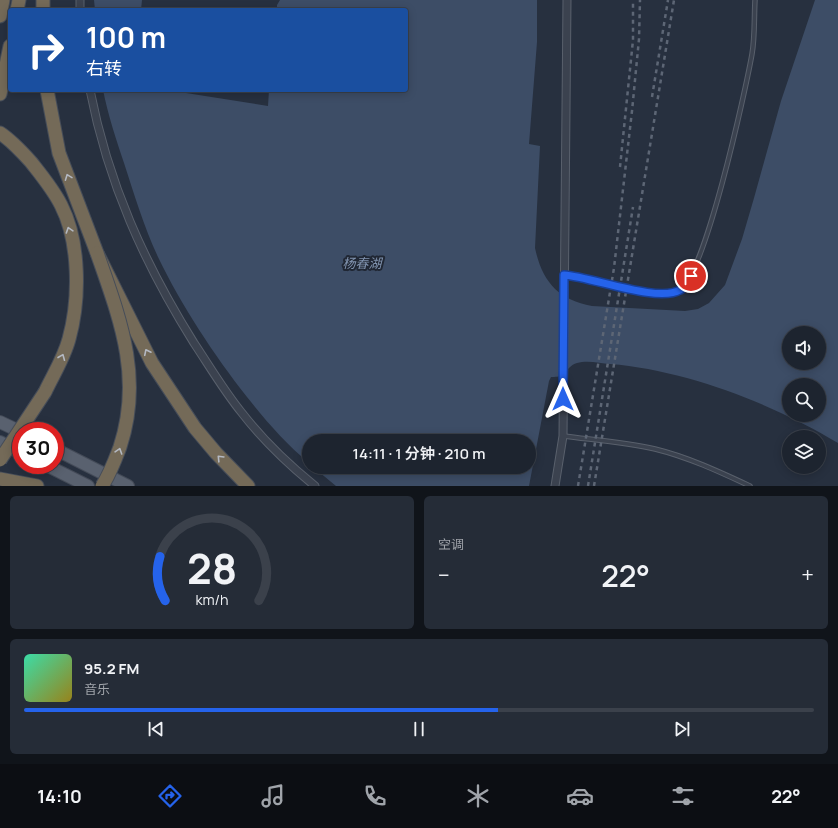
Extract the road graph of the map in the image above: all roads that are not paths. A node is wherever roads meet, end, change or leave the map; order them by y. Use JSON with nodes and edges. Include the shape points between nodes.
{"nodes":[{"id":1,"x":3,"y":0,"type":"edge"},
{"id":2,"x":567,"y":0,"type":"edge"},
{"id":3,"x":755,"y":0,"type":"edge"},
{"id":4,"x":0,"y":16,"type":"edge"},
{"id":5,"x":8,"y":56,"type":"edge"},
{"id":6,"x":47,"y":92,"type":"edge"},
{"id":7,"x":90,"y":92,"type":"edge"},
{"id":8,"x":0,"y":94,"type":"edge"},
{"id":9,"x":0,"y":133,"type":"edge"},
{"id":10,"x":97,"y":253,"type":"junction"},
{"id":11,"x":564,"y":277,"type":"junction"},
{"id":12,"x":0,"y":422,"type":"edge"},
{"id":13,"x":12,"y":428,"type":"edge"},
{"id":14,"x":563,"y":436,"type":"junction"},
{"id":15,"x":0,"y":442,"type":"edge"},
{"id":16,"x":12,"y":448,"type":"edge"},
{"id":17,"x":64,"y":454,"type":"edge"},
{"id":18,"x":0,"y":460,"type":"edge"},
{"id":19,"x":64,"y":474,"type":"edge"},
{"id":20,"x":0,"y":479,"type":"edge"},
{"id":21,"x":37,"y":486,"type":"edge"},
{"id":22,"x":88,"y":486,"type":"edge"},
{"id":23,"x":102,"y":486,"type":"edge"},
{"id":24,"x":128,"y":486,"type":"edge"},
{"id":25,"x":248,"y":486,"type":"edge"},
{"id":26,"x":315,"y":486,"type":"edge"},
{"id":27,"x":555,"y":486,"type":"edge"},
{"id":28,"x":750,"y":486,"type":"edge"}],
"edges":[{"from":1,"to":4,"type":"highway"},
{"from":2,"to":11,"type":"street"},
{"from":3,"to":11,"type":"lane","via":[[752,54],[724,177],[699,255],[686,286],[680,291],[661,293],[576,276]]},
{"from":5,"to":8,"type":"highway"},
{"from":10,"to":6,"type":"highway","one_way":true,"via":[[60,153]]},
{"from":7,"to":26,"type":"street","via":[[123,207],[143,253],[171,306],[219,382],[242,413],[278,454]]},
{"from":18,"to":9,"type":"highway","one_way":true,"bridge":true,"via":[[45,392],[60,363],[69,340],[75,310],[77,276],[71,235],[61,206],[48,182]]},
{"from":23,"to":10,"type":"highway","one_way":true,"bridge":true,"via":[[116,458],[128,419],[130,376],[118,315]]},
{"from":25,"to":10,"type":"highway","one_way":true,"bridge":true,"via":[[196,428],[152,363]]},
{"from":11,"to":14,"type":"street"},
{"from":12,"to":13,"type":"main road"},
{"from":14,"to":27,"type":"street"},
{"from":14,"to":28,"type":"lane","via":[[656,449]]},
{"from":15,"to":16,"type":"main road"},
{"from":17,"to":24,"type":"main road"},
{"from":19,"to":22,"type":"main road"},
{"from":20,"to":21,"type":"highway"}]}
